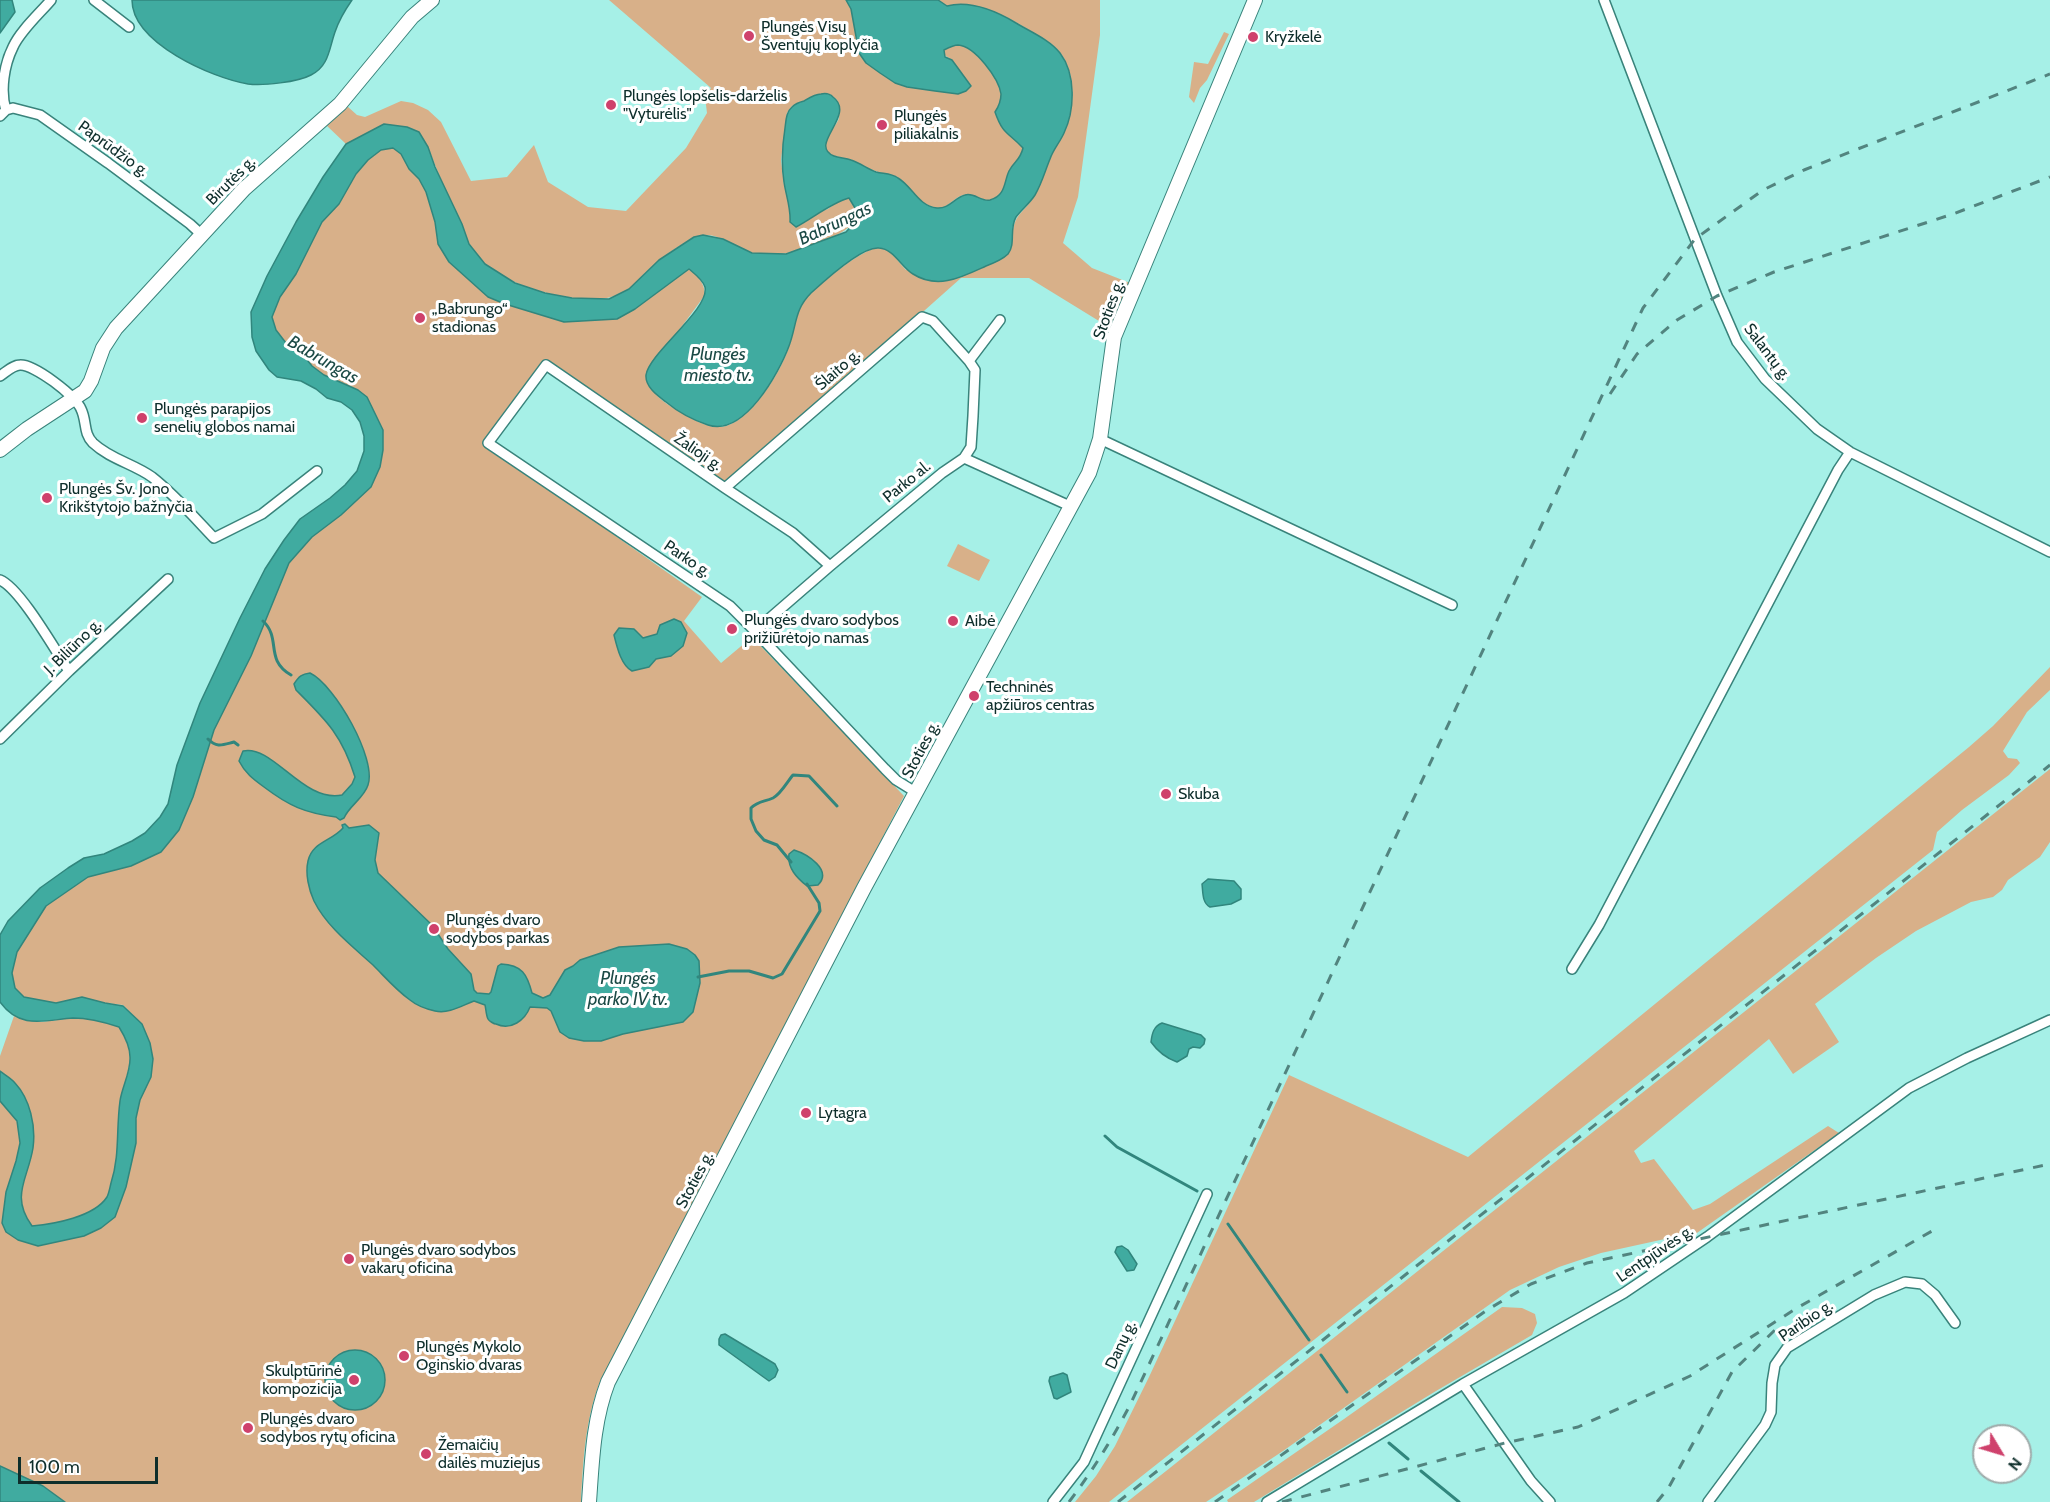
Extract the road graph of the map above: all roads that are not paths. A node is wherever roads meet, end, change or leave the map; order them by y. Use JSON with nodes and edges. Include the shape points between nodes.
{"nodes":[{"id":1,"x":51,"y":0,"type":"edge"},
{"id":2,"x":94,"y":0,"type":"edge"},
{"id":3,"x":432,"y":0,"type":"edge"},
{"id":4,"x":1255,"y":0,"type":"edge"},
{"id":5,"x":1604,"y":0,"type":"edge"},
{"id":6,"x":129,"y":27,"type":"dead end"},
{"id":7,"x":3,"y":113,"type":"edge"},
{"id":8,"x":202,"y":235,"type":"junction"},
{"id":9,"x":1000,"y":320,"type":"dead end"},
{"id":10,"x":969,"y":361,"type":"junction"},
{"id":11,"x":546,"y":365,"type":"joint"},
{"id":12,"x":0,"y":376,"type":"edge"},
{"id":13,"x":74,"y":399,"type":"junction"},
{"id":14,"x":1100,"y":439,"type":"junction"},
{"id":15,"x":0,"y":450,"type":"edge"},
{"id":16,"x":1850,"y":452,"type":"junction"},
{"id":17,"x":964,"y":458,"type":"junction"},
{"id":18,"x":317,"y":471,"type":"dead end"},
{"id":19,"x":725,"y":488,"type":"junction"},
{"id":20,"x":1072,"y":507,"type":"junction"},
{"id":21,"x":2050,"y":552,"type":"edge"},
{"id":22,"x":830,"y":566,"type":"junction"},
{"id":23,"x":168,"y":579,"type":"dead end"},
{"id":24,"x":0,"y":580,"type":"edge"},
{"id":25,"x":1452,"y":605,"type":"dead end"},
{"id":26,"x":755,"y":631,"type":"junction"},
{"id":27,"x":69,"y":671,"type":"junction"},
{"id":28,"x":0,"y":739,"type":"edge"},
{"id":29,"x":917,"y":793,"type":"junction"},
{"id":30,"x":1572,"y":969,"type":"dead end"},
{"id":31,"x":2050,"y":1020,"type":"edge"},
{"id":32,"x":1207,"y":1194,"type":"dead end"},
{"id":33,"x":1955,"y":1323,"type":"dead end"},
{"id":34,"x":1463,"y":1384,"type":"junction"},
{"id":35,"x":589,"y":1502,"type":"edge"},
{"id":36,"x":1053,"y":1502,"type":"edge"},
{"id":37,"x":1267,"y":1502,"type":"edge"},
{"id":38,"x":1550,"y":1502,"type":"edge"},
{"id":39,"x":1708,"y":1502,"type":"edge"}],
"edges":[{"from":1,"to":7,"type":"street","via":[[13,45],[2,93]]},
{"from":2,"to":6,"type":"street"},
{"from":3,"to":8,"type":"main road","name":"Birutės g.","via":[[412,17],[340,104],[256,176]]},
{"from":4,"to":14,"type":"main road","name":"Stoties g.","via":[[1114,337]]},
{"from":5,"to":16,"type":"street","name":"Salantų g.","via":[[1737,342],[1765,379],[1817,429]]},
{"from":7,"to":8,"type":"street","name":"Paprūdžio g.","via":[[13,108],[40,115]]},
{"from":8,"to":13,"type":"main road","name":"Birutės g.","via":[[116,328],[103,348],[90,385]]},
{"from":9,"to":10,"type":"street"},
{"from":10,"to":17,"type":"street","via":[[975,370],[974,405],[971,447]]},
{"from":10,"to":19,"type":"street","name":"Šlaito g.","via":[[933,321],[922,317]]},
{"from":11,"to":19,"type":"street","name":"Žalioji g."},
{"from":11,"to":26,"type":"street","name":"Parko g.","via":[[488,443],[730,606]]},
{"from":12,"to":13,"type":"street","via":[[16,365],[23,365]]},
{"from":13,"to":15,"type":"main road","name":"Birutės g."},
{"from":13,"to":18,"type":"street","via":[[81,407],[85,430],[92,442],[151,476],[214,538],[262,514]]},
{"from":14,"to":20,"type":"main road","name":"Stoties g."},
{"from":14,"to":25,"type":"street"},
{"from":16,"to":21,"type":"street","name":"Salantų g."},
{"from":16,"to":30,"type":"street"},
{"from":17,"to":20,"type":"street"},
{"from":17,"to":22,"type":"street","name":"Parko al."},
{"from":19,"to":22,"type":"street","name":"Žalioji g.","via":[[793,533]]},
{"from":20,"to":29,"type":"main road","name":"Stoties g."},
{"from":22,"to":26,"type":"street","name":"Parko al."},
{"from":23,"to":27,"type":"street","name":"J. Biliūno g."},
{"from":24,"to":27,"type":"street","via":[[8,583],[19,597]]},
{"from":26,"to":29,"type":"street","name":"Parko g.","via":[[896,780]]},
{"from":27,"to":28,"type":"street","name":"J. Biliūno g."},
{"from":29,"to":35,"type":"main road","name":"Stoties g.","via":[[608,1382],[594,1430]]},
{"from":31,"to":34,"type":"street","name":"Lentpjūvės g.","via":[[1909,1088],[1707,1237],[1624,1293]]},
{"from":32,"to":36,"type":"street","name":"Danų g.","via":[[1084,1462]]},
{"from":33,"to":39,"type":"street","name":"Paribio g.","via":[[1922,1284],[1905,1282],[1874,1295],[1787,1348],[1775,1365],[1772,1412]]},
{"from":34,"to":37,"type":"street","name":"Lentpjūvės g."},
{"from":34,"to":38,"type":"street"}]}
